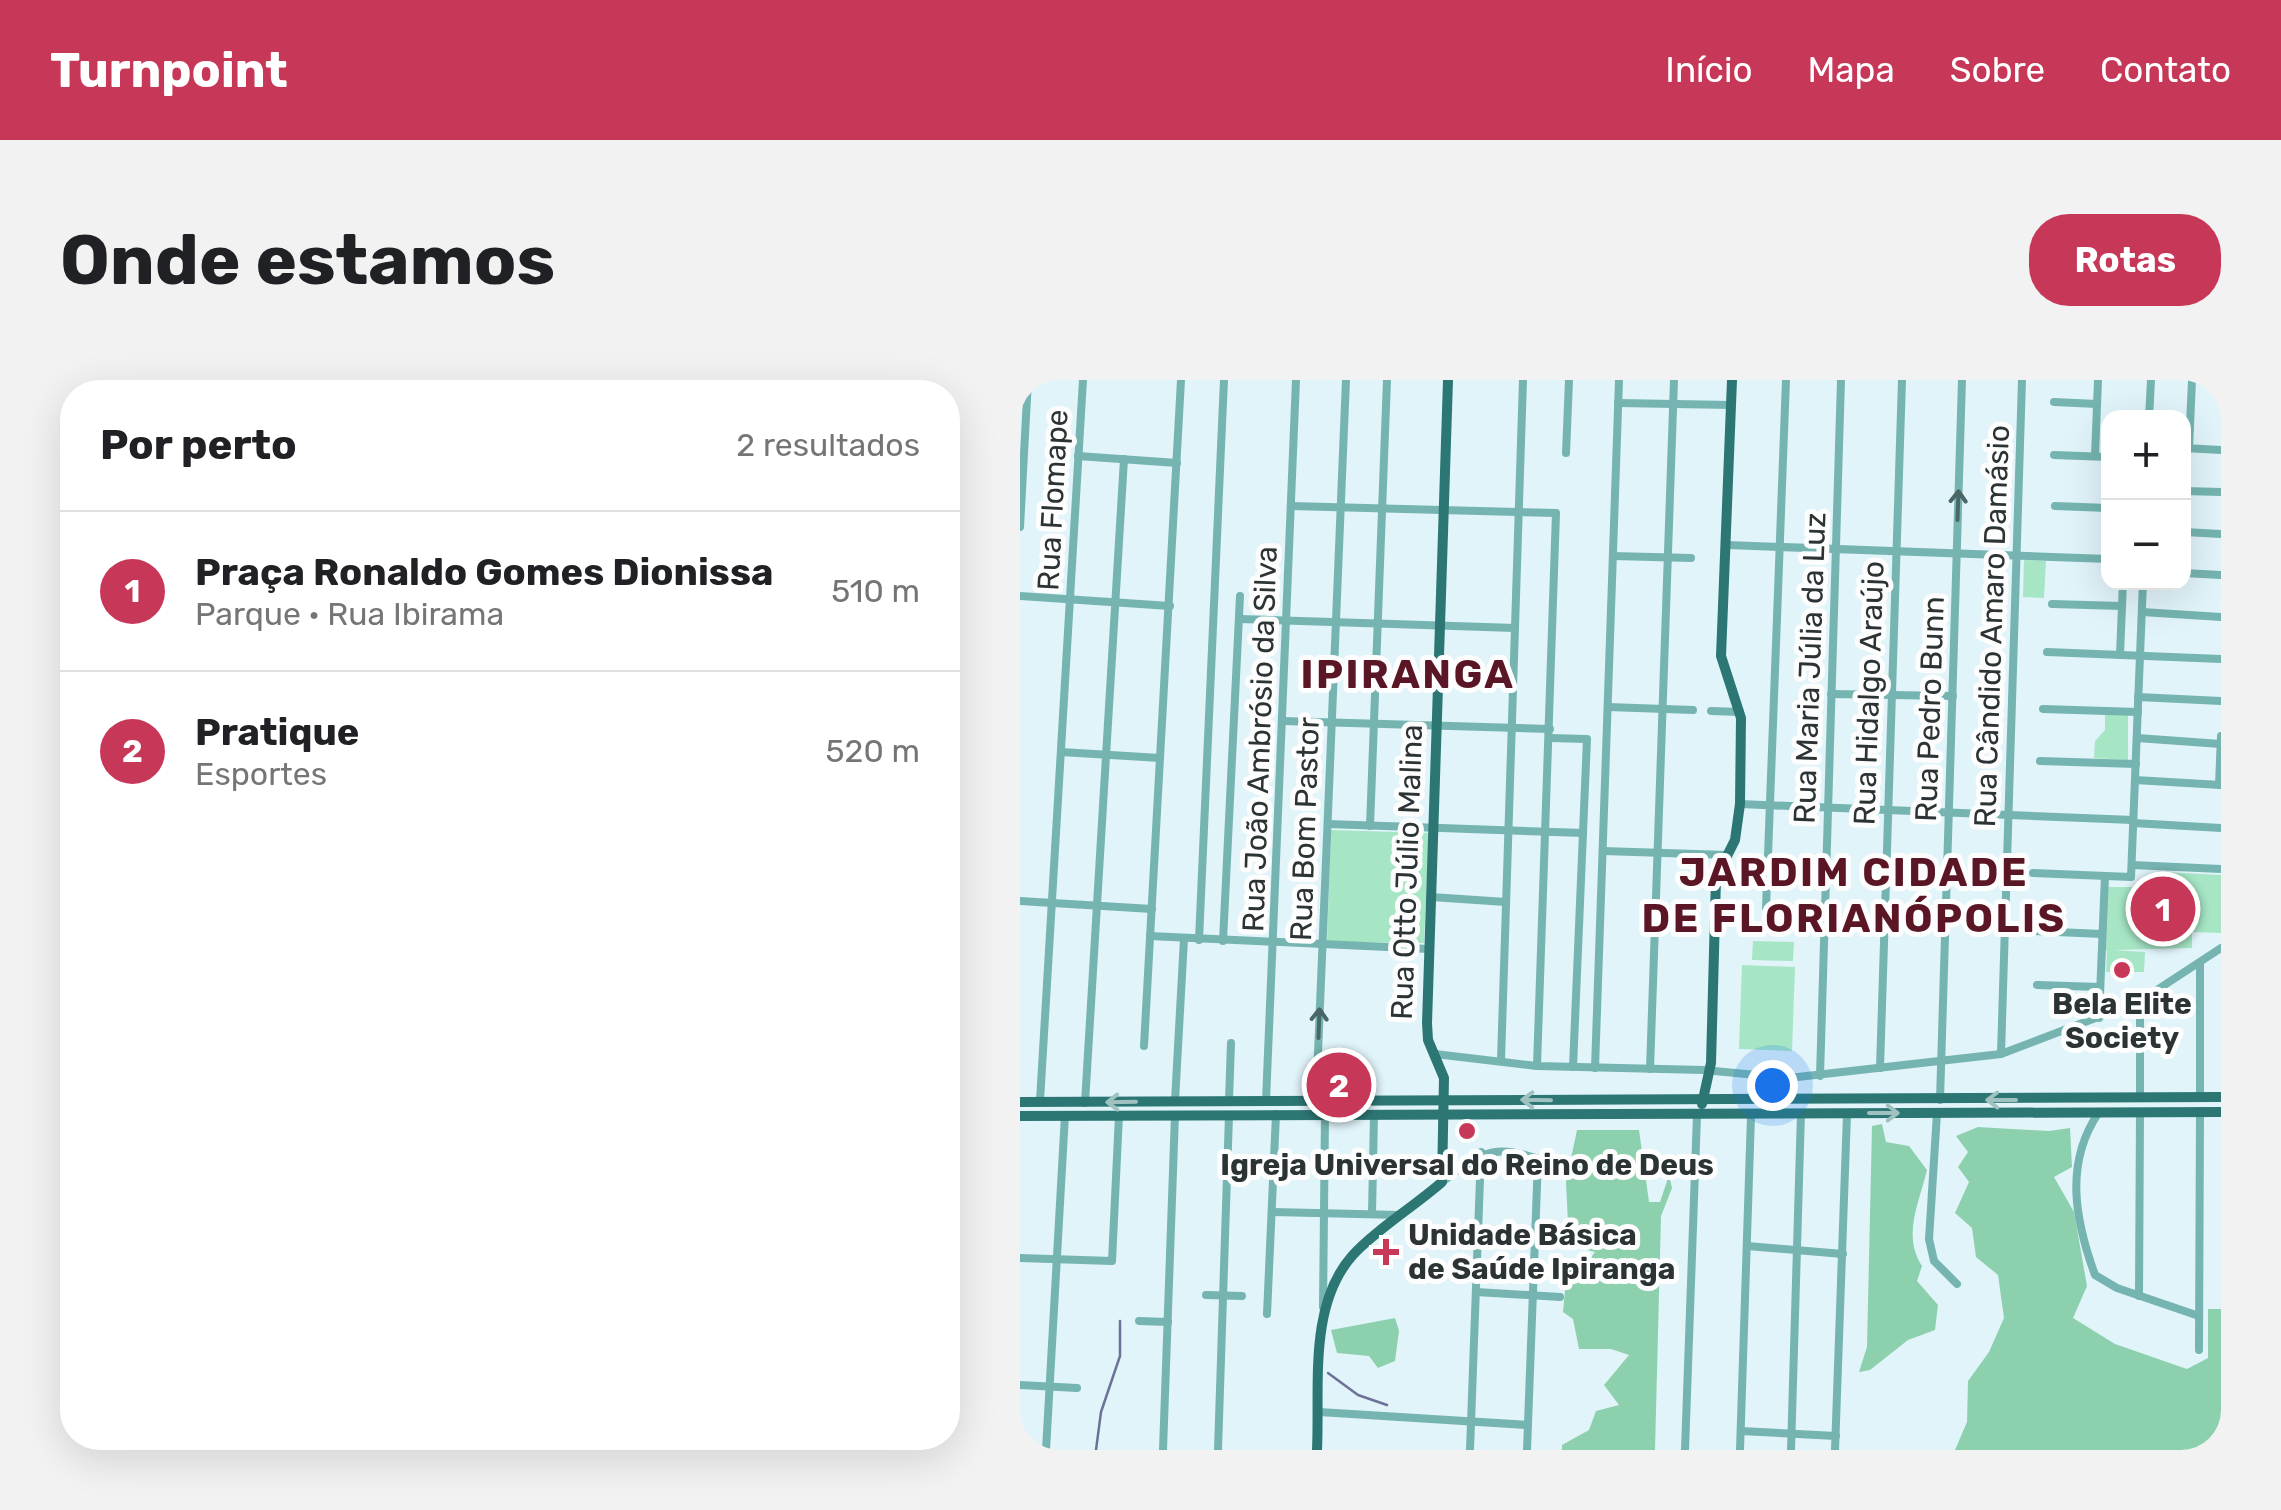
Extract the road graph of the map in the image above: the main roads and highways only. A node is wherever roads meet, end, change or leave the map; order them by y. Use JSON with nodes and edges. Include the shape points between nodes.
{"nodes":[{"id":1,"x":1448,"y":380,"type":"edge"},
{"id":2,"x":1732,"y":380,"type":"edge"},
{"id":3,"x":2157,"y":1097,"type":"junction"},
{"id":4,"x":2221,"y":1097,"type":"edge"},
{"id":5,"x":1774,"y":1100,"type":"junction"},
{"id":6,"x":1316,"y":1101,"type":"junction"},
{"id":7,"x":1624,"y":1101,"type":"junction"},
{"id":8,"x":1704,"y":1101,"type":"junction"},
{"id":9,"x":1020,"y":1102,"type":"edge"},
{"id":10,"x":1445,"y":1102,"type":"junction"},
{"id":11,"x":2099,"y":1106,"type":"junction"},
{"id":12,"x":2126,"y":1112,"type":"junction"},
{"id":13,"x":2221,"y":1112,"type":"edge"},
{"id":14,"x":1276,"y":1114,"type":"junction"},
{"id":15,"x":1596,"y":1114,"type":"junction"},
{"id":16,"x":1678,"y":1114,"type":"junction"},
{"id":17,"x":1444,"y":1115,"type":"junction"},
{"id":18,"x":1020,"y":1116,"type":"edge"},
{"id":19,"x":1752,"y":1116,"type":"junction"},
{"id":20,"x":1318,"y":1450,"type":"edge"}],
"edges":[{"from":1,"to":10,"type":"main road","name":"Rua Otto Júlio Malina","via":[[1426,1030],[1444,1078]]},
{"from":2,"to":8,"type":"main road","via":[[1721,662],[1740,712],[1740,804],[1737,832],[1716,878]]},
{"from":3,"to":4,"type":"main road"},
{"from":3,"to":11,"type":"main road"},
{"from":3,"to":12,"type":"main road","via":[[2155,1109]]},
{"from":5,"to":8,"type":"main road"},
{"from":11,"to":5,"type":"main road","one_way":true},
{"from":5,"to":19,"type":"main road","via":[[1782,1105],[1779,1111]]},
{"from":6,"to":9,"type":"main road","one_way":true},
{"from":6,"to":10,"type":"main road"},
{"from":6,"to":14,"type":"main road","via":[[1311,1111]]},
{"from":7,"to":8,"type":"main road"},
{"from":7,"to":10,"type":"main road","one_way":true},
{"from":7,"to":15,"type":"main road","via":[[1594,1105]]},
{"from":8,"to":16,"type":"main road","via":[[1696,1111]]},
{"from":10,"to":17,"type":"main road","name":"Rua Otto Júlio Malina"},
{"from":11,"to":12,"type":"main road"},
{"from":19,"to":11,"type":"main road","one_way":true,"via":[[2062,1114],[2062,1103]]},
{"from":12,"to":13,"type":"main road"},
{"from":14,"to":17,"type":"main road"},
{"from":14,"to":18,"type":"main road"},
{"from":15,"to":16,"type":"main road"},
{"from":15,"to":17,"type":"main road"},
{"from":16,"to":19,"type":"main road"},
{"from":17,"to":20,"type":"main road","name":"Rua Otto Júlio Malina","via":[[1442,1182],[1352,1256],[1324,1307]]}]}
